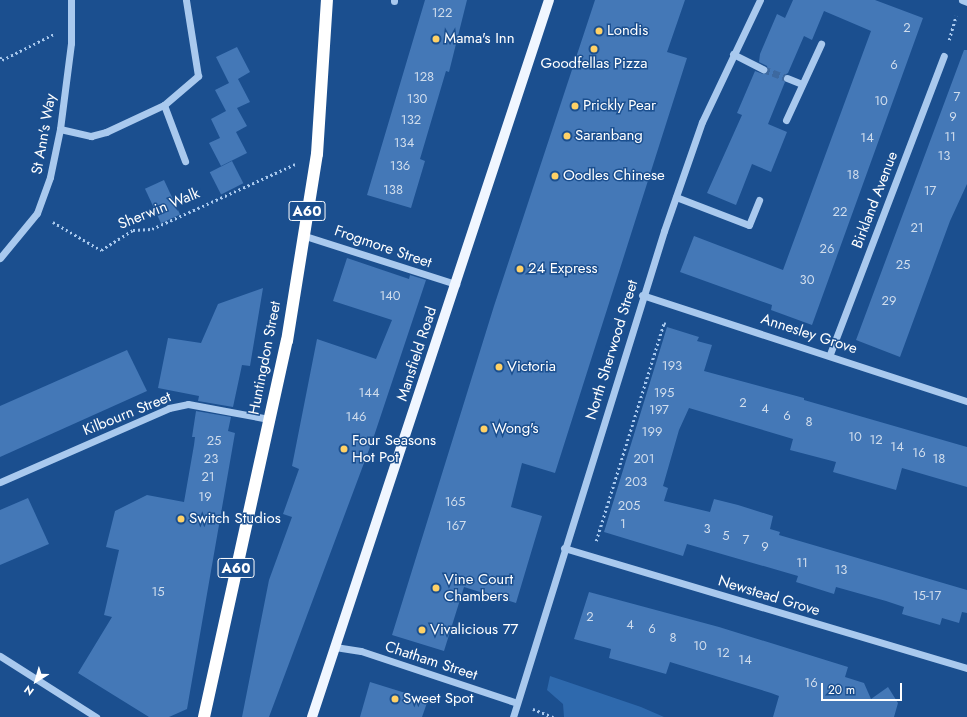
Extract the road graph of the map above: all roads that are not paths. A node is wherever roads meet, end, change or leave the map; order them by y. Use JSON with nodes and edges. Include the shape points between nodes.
{"nodes":[{"id":1,"x":71,"y":0,"type":"edge"},
{"id":2,"x":186,"y":0,"type":"edge"},
{"id":3,"x":327,"y":0,"type":"edge"},
{"id":4,"x":549,"y":0,"type":"edge"},
{"id":5,"x":760,"y":0,"type":"edge"},
{"id":6,"x":962,"y":0,"type":"edge"},
{"id":7,"x":967,"y":2,"type":"edge"},
{"id":8,"x":821,"y":44,"type":"dead end"},
{"id":9,"x":733,"y":54,"type":"junction"},
{"id":10,"x":944,"y":56,"type":"dead end"},
{"id":11,"x":763,"y":68,"type":"tunnel mouth"},
{"id":12,"x":787,"y":78,"type":"tunnel mouth"},
{"id":13,"x":802,"y":84,"type":"junction"},
{"id":14,"x":164,"y":105,"type":"junction"},
{"id":15,"x":786,"y":120,"type":"dead end"},
{"id":16,"x":60,"y":129,"type":"junction"},
{"id":17,"x":186,"y":161,"type":"dead end"},
{"id":18,"x":676,"y":197,"type":"junction"},
{"id":19,"x":759,"y":200,"type":"dead end"},
{"id":20,"x":302,"y":235,"type":"junction"},
{"id":21,"x":0,"y":258,"type":"edge"},
{"id":22,"x":456,"y":284,"type":"junction"},
{"id":23,"x":642,"y":295,"type":"junction"},
{"id":24,"x":830,"y":354,"type":"junction"},
{"id":25,"x":967,"y":401,"type":"edge"},
{"id":26,"x":269,"y":419,"type":"junction"},
{"id":27,"x":0,"y":482,"type":"edge"},
{"id":28,"x":564,"y":548,"type":"junction"},
{"id":29,"x":335,"y":647,"type":"junction"},
{"id":30,"x":1,"y":658,"type":"edge"},
{"id":31,"x":967,"y":668,"type":"edge"},
{"id":32,"x":517,"y":703,"type":"junction"},
{"id":33,"x":96,"y":717,"type":"edge"},
{"id":34,"x":204,"y":717,"type":"edge"},
{"id":35,"x":312,"y":717,"type":"edge"},
{"id":36,"x":513,"y":717,"type":"edge"}],
"edges":[{"from":1,"to":16,"type":"street","name":"St Ann's Way","via":[[71,26]]},
{"from":2,"to":14,"type":"street","via":[[198,76]]},
{"from":3,"to":20,"type":"highway","name":"Huntingdon Street","number":"A60","via":[[317,154]]},
{"from":4,"to":22,"type":"main road","name":"Mansfield Road"},
{"from":5,"to":9,"type":"street","name":"North Sherwood Street"},
{"from":6,"to":7,"type":"street"},
{"from":8,"to":13,"type":"street"},
{"from":9,"to":11,"type":"street"},
{"from":9,"to":18,"type":"street","name":"North Sherwood Street","via":[[702,122]]},
{"from":10,"to":24,"type":"street","name":"Birkland Avenue"},
{"from":12,"to":13,"type":"street"},
{"from":13,"to":15,"type":"street"},
{"from":14,"to":16,"type":"street","via":[[106,132],[91,136]]},
{"from":14,"to":17,"type":"street"},
{"from":16,"to":21,"type":"street","name":"St Ann's Way","via":[[50,177],[38,213]]},
{"from":18,"to":19,"type":"street","via":[[749,225]]},
{"from":18,"to":23,"type":"street","name":"North Sherwood Street"},
{"from":20,"to":22,"type":"street","name":"Frogmore Street"},
{"from":20,"to":26,"type":"highway","name":"Huntingdon Street","number":"A60","via":[[287,341]]},
{"from":22,"to":29,"type":"main road","name":"Mansfield Road"},
{"from":23,"to":24,"type":"street","name":"Annesley Grove"},
{"from":23,"to":28,"type":"street","name":"North Sherwood Street"},
{"from":24,"to":25,"type":"street","name":"Annesley Grove"},
{"from":26,"to":27,"type":"street","name":"Kilbourn Street","via":[[188,404],[169,408]]},
{"from":26,"to":34,"type":"highway","name":"Huntingdon Street","number":"A60"},
{"from":28,"to":31,"type":"street","name":"Newstead Grove"},
{"from":28,"to":32,"type":"street","name":"North Sherwood Street"},
{"from":29,"to":32,"type":"street","name":"Chatham Street","via":[[361,651]]},
{"from":29,"to":35,"type":"main road","name":"Mansfield Road"},
{"from":30,"to":33,"type":"street"},
{"from":32,"to":36,"type":"street","name":"North Sherwood Street"}]}
